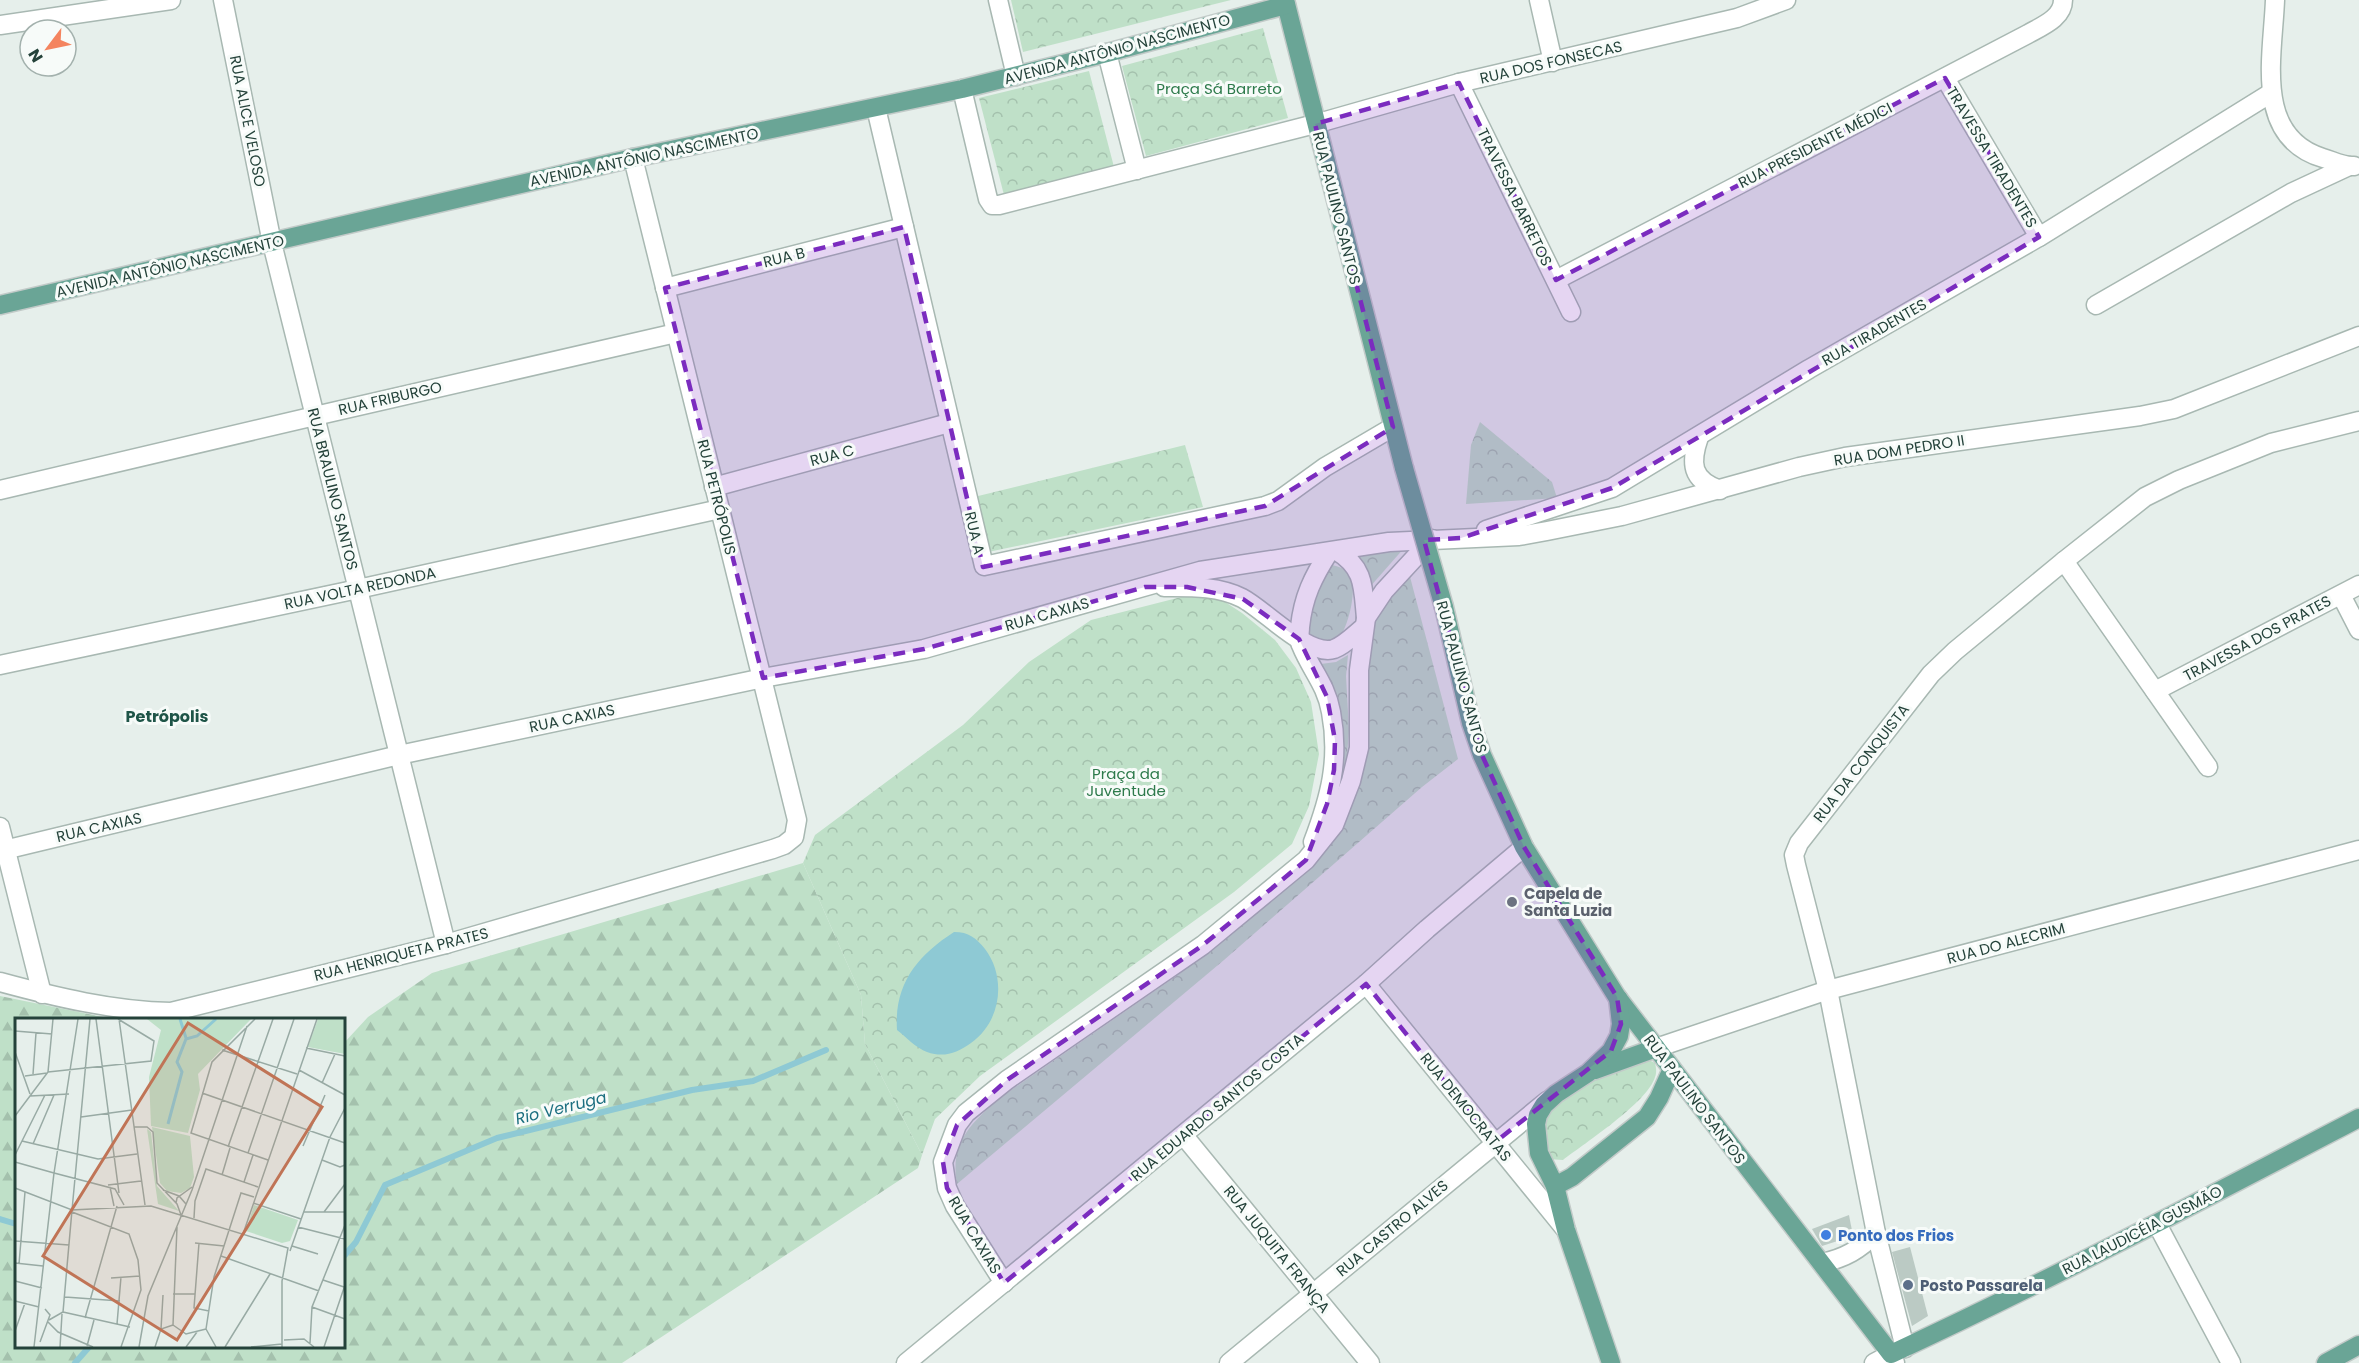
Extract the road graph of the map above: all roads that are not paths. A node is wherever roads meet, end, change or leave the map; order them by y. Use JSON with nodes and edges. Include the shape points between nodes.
{"nodes":[{"id":1,"x":171,"y":0,"type":"edge"},
{"id":2,"x":223,"y":0,"type":"edge"},
{"id":3,"x":998,"y":0,"type":"edge"},
{"id":4,"x":1539,"y":0,"type":"edge"},
{"id":5,"x":1786,"y":0,"type":"edge"},
{"id":6,"x":2063,"y":0,"type":"edge"},
{"id":7,"x":2275,"y":0,"type":"edge"},
{"id":8,"x":1286,"y":2,"type":"edge"},
{"id":9,"x":0,"y":25,"type":"edge"},
{"id":10,"x":1107,"y":53,"type":"junction"},
{"id":11,"x":1553,"y":62,"type":"junction"},
{"id":12,"x":1016,"y":76,"type":"junction"},
{"id":13,"x":1945,"y":78,"type":"junction"},
{"id":14,"x":1459,"y":83,"type":"junction"},
{"id":15,"x":962,"y":89,"type":"junction"},
{"id":16,"x":2271,"y":93,"type":"junction"},
{"id":17,"x":876,"y":108,"type":"junction"},
{"id":18,"x":1315,"y":124,"type":"junction"},
{"id":19,"x":633,"y":158,"type":"junction"},
{"id":20,"x":2354,"y":166,"type":"edge"},
{"id":21,"x":1137,"y":170,"type":"junction"},
{"id":22,"x":904,"y":227,"type":"junction"},
{"id":23,"x":2039,"y":237,"type":"junction"},
{"id":24,"x":272,"y":243,"type":"junction"},
{"id":25,"x":1556,"y":280,"type":"junction"},
{"id":26,"x":665,"y":288,"type":"junction"},
{"id":27,"x":0,"y":305,"type":"edge"},
{"id":28,"x":2096,"y":305,"type":"dead end"},
{"id":29,"x":1571,"y":312,"type":"dead end"},
{"id":30,"x":676,"y":333,"type":"junction"},
{"id":31,"x":2359,"y":336,"type":"edge"},
{"id":32,"x":315,"y":416,"type":"junction"},
{"id":33,"x":2359,"y":422,"type":"edge"},
{"id":34,"x":949,"y":423,"type":"junction"},
{"id":35,"x":1393,"y":427,"type":"junction"},
{"id":36,"x":1699,"y":437,"type":"junction"},
{"id":37,"x":714,"y":487,"type":"junction"},
{"id":38,"x":0,"y":490,"type":"edge"},
{"id":39,"x":1720,"y":490,"type":"junction"},
{"id":40,"x":720,"y":509,"type":"junction"},
{"id":41,"x":1461,"y":538,"type":"junction"},
{"id":42,"x":1432,"y":539,"type":"junction"},
{"id":43,"x":1333,"y":551,"type":"junction"},
{"id":44,"x":2064,"y":561,"type":"junction"},
{"id":45,"x":2359,"y":585,"type":"edge"},
{"id":46,"x":1145,"y":587,"type":"junction"},
{"id":47,"x":358,"y":589,"type":"junction"},
{"id":48,"x":2341,"y":595,"type":"junction"},
{"id":49,"x":1365,"y":622,"type":"junction"},
{"id":50,"x":2359,"y":630,"type":"edge"},
{"id":51,"x":1299,"y":640,"type":"junction"},
{"id":52,"x":0,"y":665,"type":"edge"},
{"id":53,"x":763,"y":678,"type":"junction"},
{"id":54,"x":2156,"y":691,"type":"junction"},
{"id":55,"x":399,"y":755,"type":"junction"},
{"id":56,"x":2208,"y":767,"type":"dead end"},
{"id":57,"x":0,"y":827,"type":"edge"},
{"id":58,"x":794,"y":837,"type":"joint"},
{"id":59,"x":1524,"y":847,"type":"junction"},
{"id":60,"x":3,"y":850,"type":"edge"},
{"id":61,"x":2359,"y":850,"type":"edge"},
{"id":62,"x":1306,"y":860,"type":"junction"},
{"id":63,"x":446,"y":944,"type":"junction"},
{"id":64,"x":0,"y":982,"type":"edge"},
{"id":65,"x":1366,"y":984,"type":"junction"},
{"id":66,"x":1828,"y":990,"type":"junction"},
{"id":67,"x":42,"y":994,"type":"junction"},
{"id":68,"x":1617,"y":996,"type":"junction"},
{"id":69,"x":1656,"y":1048,"type":"junction"},
{"id":70,"x":1671,"y":1069,"type":"junction"},
{"id":71,"x":1588,"y":1073,"type":"junction"},
{"id":72,"x":1556,"y":1094,"type":"junction"},
{"id":73,"x":2359,"y":1118,"type":"edge"},
{"id":74,"x":1184,"y":1136,"type":"junction"},
{"id":75,"x":1494,"y":1143,"type":"junction"},
{"id":76,"x":1555,"y":1186,"type":"junction"},
{"id":77,"x":2157,"y":1224,"type":"junction"},
{"id":78,"x":1566,"y":1230,"type":"junction"},
{"id":79,"x":1876,"y":1233,"type":"junction"},
{"id":80,"x":1822,"y":1263,"type":"junction"},
{"id":81,"x":1004,"y":1283,"type":"junction"},
{"id":82,"x":1314,"y":1293,"type":"junction"},
{"id":83,"x":2359,"y":1346,"type":"edge"},
{"id":84,"x":1897,"y":1355,"type":"edge"},
{"id":85,"x":906,"y":1363,"type":"edge"},
{"id":86,"x":1229,"y":1363,"type":"edge"},
{"id":87,"x":1370,"y":1363,"type":"edge"},
{"id":88,"x":1611,"y":1363,"type":"edge"},
{"id":89,"x":1874,"y":1363,"type":"edge"},
{"id":90,"x":2231,"y":1363,"type":"edge"},
{"id":91,"x":2326,"y":1363,"type":"edge"}],
"edges":[{"from":1,"to":9,"type":"street"},
{"from":2,"to":24,"type":"street","name":"RUA ALICE VELOSO"},
{"from":3,"to":12,"type":"street"},
{"from":4,"to":11,"type":"street"},
{"from":5,"to":11,"type":"street","name":"RUA DOS FONSECAS","via":[[1737,18]]},
{"from":6,"to":13,"type":"street","name":"RUA PRESIDENTE MÉDICI","via":[[2054,19]]},
{"from":7,"to":16,"type":"street"},
{"from":8,"to":10,"type":"main road","name":"AVENIDA ANTÔNIO NASCIMENTO"},
{"from":8,"to":18,"type":"main road","name":"RUA PAULINO SANTOS"},
{"from":10,"to":12,"type":"main road","name":"AVENIDA ANTÔNIO NASCIMENTO"},
{"from":10,"to":21,"type":"street"},
{"from":11,"to":14,"type":"street","name":"RUA DOS FONSECAS"},
{"from":12,"to":15,"type":"main road","name":"AVENIDA ANTÔNIO NASCIMENTO"},
{"from":13,"to":23,"type":"street","name":"TRAVESSA TIRADENTES"},
{"from":13,"to":25,"type":"street","name":"RUA PRESIDENTE MÉDICI"},
{"from":14,"to":18,"type":"street","name":"RUA DOS FONSECAS"},
{"from":14,"to":25,"type":"street","name":"TRAVESSA BARRETOS"},
{"from":15,"to":17,"type":"main road","name":"AVENIDA ANTÔNIO NASCIMENTO"},
{"from":15,"to":21,"type":"street","via":[[992,205]]},
{"from":16,"to":20,"type":"street","via":[[2283,129],[2297,146],[2316,156]]},
{"from":16,"to":23,"type":"street","name":"RUA TIRADENTES"},
{"from":17,"to":19,"type":"main road","name":"AVENIDA ANTÔNIO NASCIMENTO"},
{"from":17,"to":22,"type":"street","name":"RUA A"},
{"from":18,"to":21,"type":"street"},
{"from":18,"to":35,"type":"main road","name":"RUA PAULINO SANTOS"},
{"from":19,"to":24,"type":"main road","name":"AVENIDA ANTÔNIO NASCIMENTO"},
{"from":19,"to":26,"type":"street","name":"RUA PETRÓPOLIS"},
{"from":20,"to":28,"type":"street","via":[[2291,193]]},
{"from":22,"to":26,"type":"street","name":"RUA B"},
{"from":22,"to":34,"type":"street","name":"RUA A"},
{"from":23,"to":36,"type":"street","name":"RUA TIRADENTES"},
{"from":24,"to":27,"type":"main road","name":"AVENIDA ANTÔNIO NASCIMENTO"},
{"from":24,"to":32,"type":"street","name":"RUA BRAULINO SANTOS"},
{"from":25,"to":29,"type":"street","name":"TRAVESSA BARRETOS"},
{"from":26,"to":30,"type":"street","name":"RUA PETRÓPOLIS"},
{"from":30,"to":32,"type":"street","name":"RUA FRIBURGO"},
{"from":30,"to":37,"type":"street","name":"RUA PETRÓPOLIS"},
{"from":31,"to":39,"type":"street","name":"RUA DOM PEDRO II","via":[[2175,409],[1845,457]]},
{"from":32,"to":38,"type":"street","name":"RUA FRIBURGO"},
{"from":32,"to":47,"type":"street","name":"RUA BRAULINO SANTOS"},
{"from":33,"to":44,"type":"street","name":"RUA DA CONQUISTA","via":[[2271,443],[2171,483],[2145,497]]},
{"from":34,"to":35,"type":"street","name":"RUA A","via":[[985,566],[1265,506]]},
{"from":34,"to":37,"type":"street","name":"RUA C"},
{"from":35,"to":59,"type":"main road","name":"RUA PAULINO SANTOS","bridge":true,"via":[[1475,734]]},
{"from":36,"to":39,"type":"street","via":[[1693,459],[1696,474],[1704,483]]},
{"from":36,"to":41,"type":"street","name":"RUA TIRADENTES","via":[[1611,488]]},
{"from":37,"to":40,"type":"street","name":"RUA PETRÓPOLIS"},
{"from":39,"to":41,"type":"street","name":"RUA DOM PEDRO II","via":[[1547,531]]},
{"from":40,"to":47,"type":"street","name":"RUA VOLTA REDONDA"},
{"from":40,"to":53,"type":"street","name":"RUA PETRÓPOLIS"},
{"from":41,"to":42,"type":"street","name":"RUA DOM PEDRO II"},
{"from":42,"to":43,"type":"street","name":"RUA DOM PEDRO II"},
{"from":42,"to":49,"type":"street","name":"RUA CAXIAS","via":[[1384,591]]},
{"from":43,"to":46,"type":"street","name":"RUA CAXIAS","via":[[1200,571]]},
{"from":43,"to":49,"type":"street","via":[[1354,562],[1357,568]]},
{"from":43,"to":51,"type":"street","via":[[1313,576],[1305,597]]},
{"from":44,"to":54,"type":"street"},
{"from":44,"to":66,"type":"street","name":"RUA DA CONQUISTA","via":[[1931,674],[1799,843],[1794,855]]},
{"from":45,"to":48,"type":"street","name":"TRAVESSA DOS PRATES"},
{"from":46,"to":51,"type":"street","via":[[1226,592],[1243,599]]},
{"from":46,"to":53,"type":"street","name":"RUA CAXIAS","via":[[924,649]]},
{"from":47,"to":52,"type":"street","name":"RUA VOLTA REDONDA"},
{"from":47,"to":55,"type":"street","name":"RUA BRAULINO SANTOS"},
{"from":48,"to":50,"type":"street"},
{"from":48,"to":54,"type":"street","name":"TRAVESSA DOS PRATES"},
{"from":49,"to":51,"type":"street","via":[[1345,643],[1332,650]]},
{"from":49,"to":62,"type":"street","name":"RUA CAXIAS","via":[[1359,670],[1359,748],[1351,781],[1334,825]]},
{"from":51,"to":62,"type":"street","name":"RUA CAXIAS","via":[[1323,684],[1335,740],[1327,804]]},
{"from":53,"to":55,"type":"street","name":"RUA CAXIAS"},
{"from":53,"to":58,"type":"street","name":"RUA PETRÓPOLIS","via":[[797,820]]},
{"from":54,"to":56,"type":"street"},
{"from":55,"to":60,"type":"street","name":"RUA CAXIAS"},
{"from":55,"to":63,"type":"street","name":"RUA BRAULINO SANTOS"},
{"from":57,"to":60,"type":"street"},
{"from":58,"to":63,"type":"street","name":"RUA HENRIQUETA PRATES","via":[[773,849]]},
{"from":59,"to":65,"type":"street","name":"RUA EDUARDO SANTOS COSTA"},
{"from":59,"to":68,"type":"main road","name":"RUA PAULINO SANTOS"},
{"from":60,"to":67,"type":"street"},
{"from":61,"to":66,"type":"street","name":"RUA DO ALECRIM"},
{"from":62,"to":81,"type":"street","name":"RUA CAXIAS","via":[[1203,945],[1007,1080],[957,1125],[943,1162],[947,1188]]},
{"from":63,"to":67,"type":"street","name":"RUA HENRIQUETA PRATES","via":[[171,1012]]},
{"from":64,"to":67,"type":"street","name":"RUA HENRIQUETA PRATES"},
{"from":65,"to":74,"type":"street","name":"RUA EDUARDO SANTOS COSTA"},
{"from":65,"to":75,"type":"street","name":"RUA DEMOCRATAS"},
{"from":66,"to":69,"type":"street","name":"RUA DO ALECRIM"},
{"from":66,"to":79,"type":"street","name":"RUA DA CONQUISTA"},
{"from":68,"to":69,"type":"main road","name":"RUA PAULINO SANTOS"},
{"from":68,"to":71,"type":"main road","via":[[1619,1036],[1611,1051]]},
{"from":69,"to":70,"type":"main road","name":"RUA PAULINO SANTOS"},
{"from":69,"to":71,"type":"main road"},
{"from":70,"to":76,"type":"main road","via":[[1647,1117]]},
{"from":70,"to":80,"type":"main road","name":"RUA PAULINO SANTOS"},
{"from":71,"to":72,"type":"main road"},
{"from":72,"to":75,"type":"street","name":"RUA CASTRO ALVES"},
{"from":72,"to":76,"type":"main road","via":[[1538,1115],[1536,1131],[1539,1153]]},
{"from":73,"to":77,"type":"main road","name":"RUA LAUDICÉIA GUSMÃO"},
{"from":74,"to":81,"type":"street","name":"RUA EDUARDO SANTOS COSTA"},
{"from":74,"to":82,"type":"street","name":"RUA JUQUITA FRANÇA"},
{"from":75,"to":78,"type":"street","name":"RUA DEMOCRATAS"},
{"from":75,"to":82,"type":"street","name":"RUA CASTRO ALVES"},
{"from":76,"to":78,"type":"main road"},
{"from":77,"to":84,"type":"main road","name":"RUA LAUDICÉIA GUSMÃO"},
{"from":77,"to":90,"type":"street"},
{"from":78,"to":88,"type":"main road"},
{"from":79,"to":80,"type":"street","via":[[1854,1252]]},
{"from":79,"to":84,"type":"street","name":"RUA DA CONQUISTA"},
{"from":80,"to":84,"type":"main road","name":"RUA PAULINO SANTOS"},
{"from":81,"to":85,"type":"street","name":"RUA EDUARDO SANTOS COSTA"},
{"from":82,"to":86,"type":"street","name":"RUA CASTRO ALVES"},
{"from":82,"to":87,"type":"street","name":"RUA JUQUITA FRANÇA"},
{"from":83,"to":91,"type":"main road"},
{"from":84,"to":89,"type":"street"}]}
